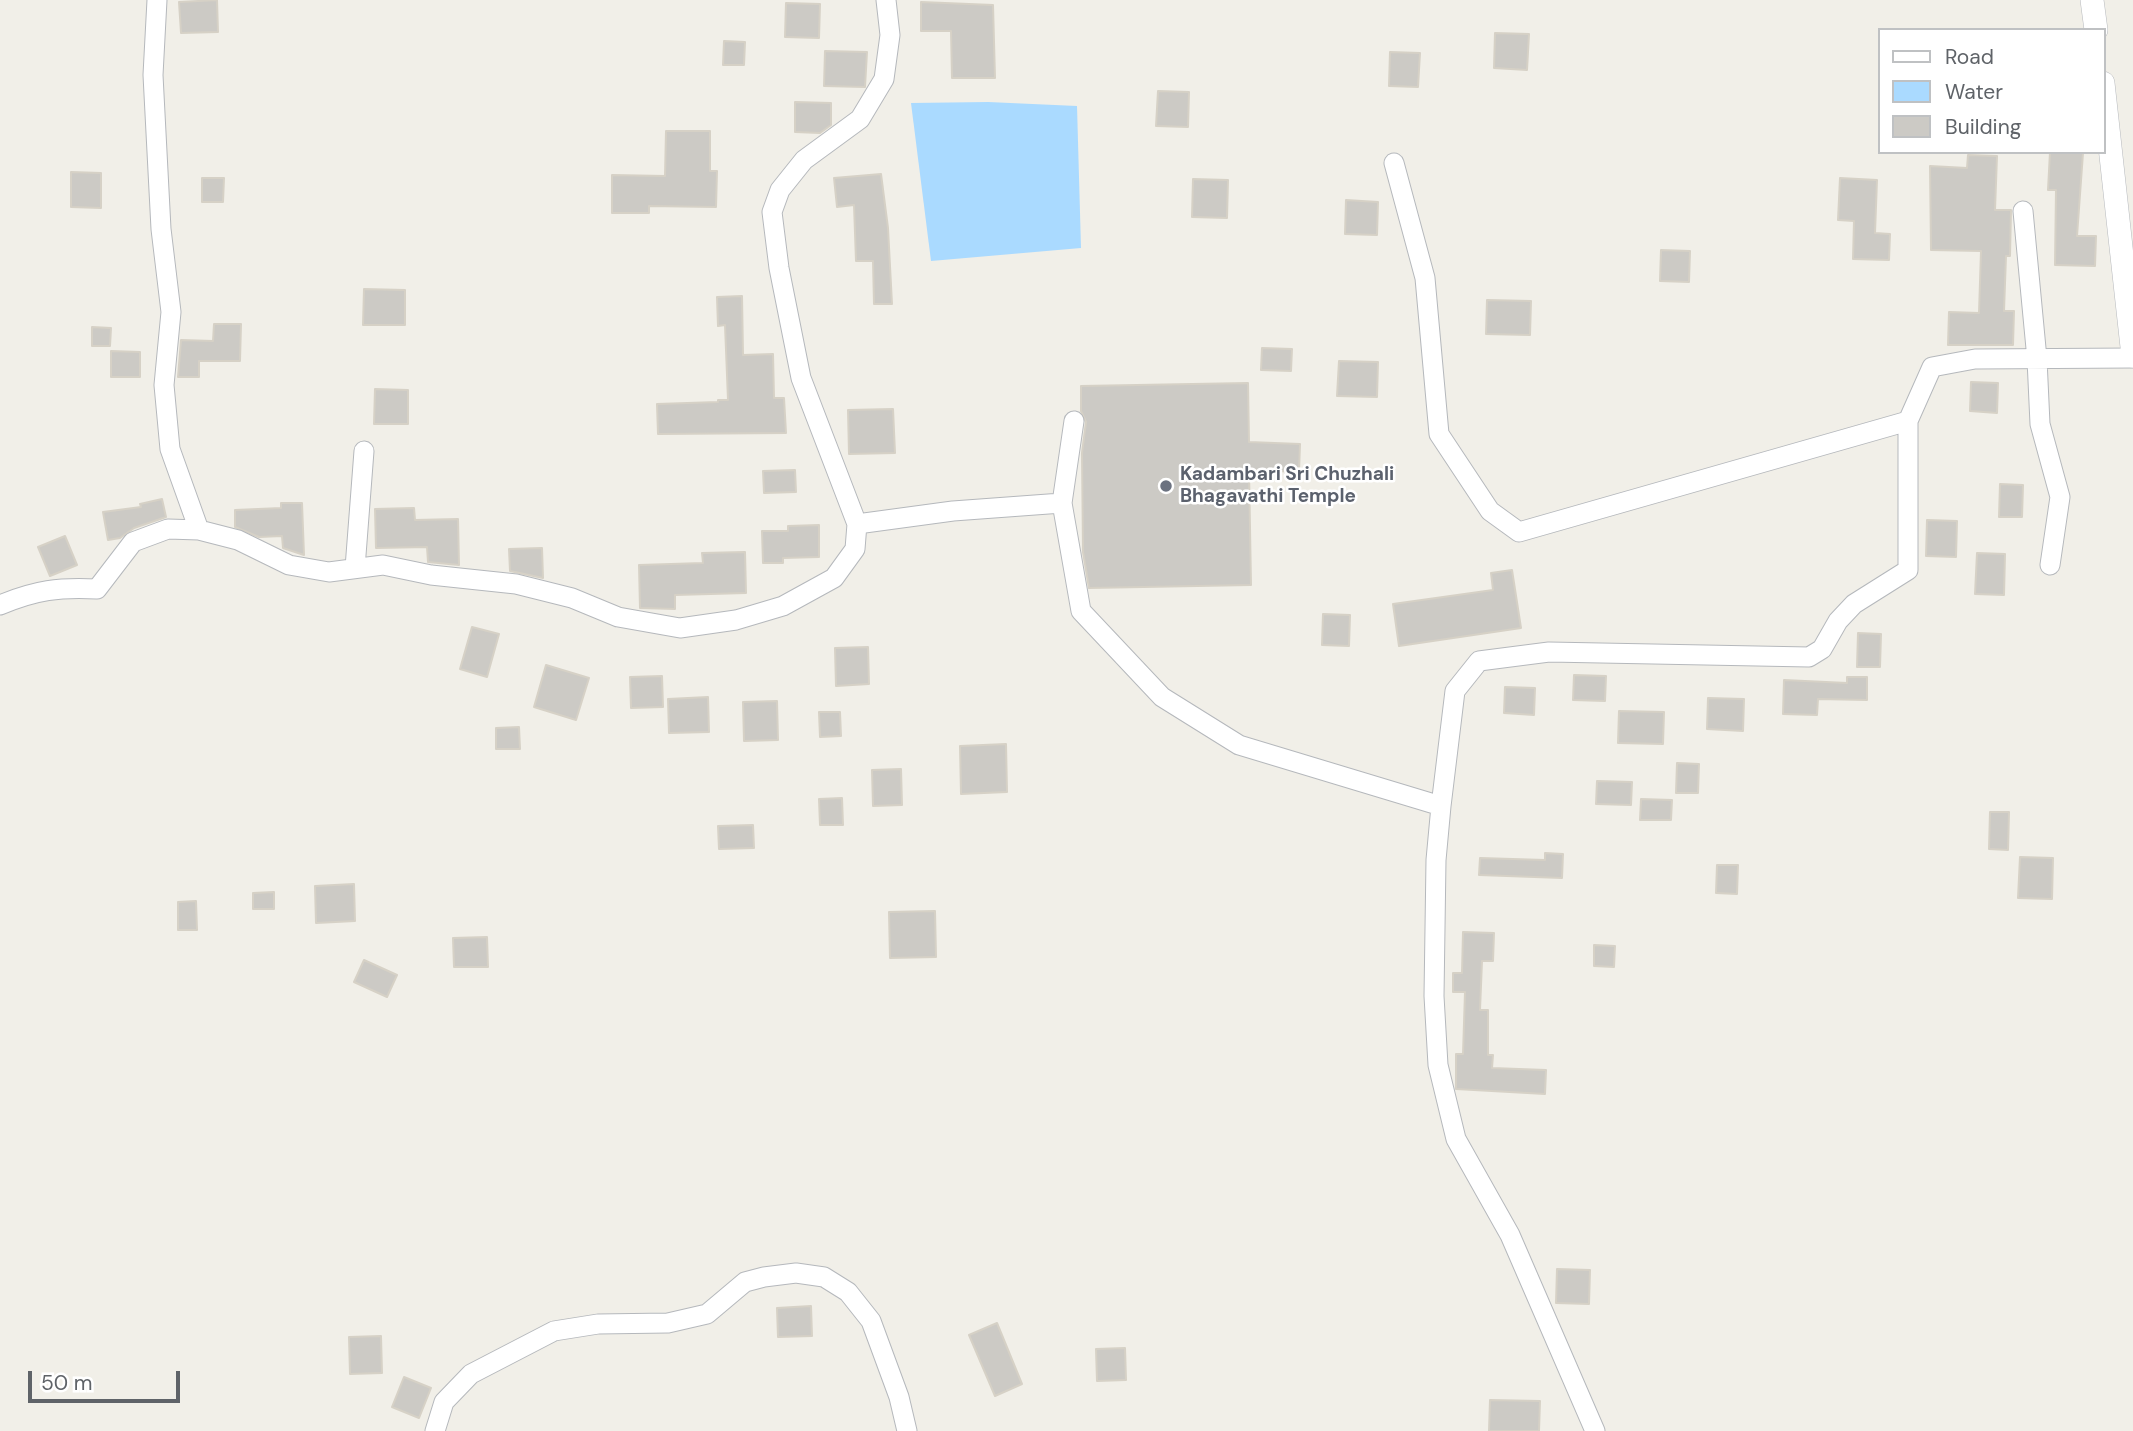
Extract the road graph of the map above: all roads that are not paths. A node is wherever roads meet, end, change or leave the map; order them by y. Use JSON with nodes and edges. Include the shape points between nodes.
{"nodes":[{"id":1,"x":157,"y":0,"type":"edge"},
{"id":2,"x":886,"y":0,"type":"edge"},
{"id":3,"x":2092,"y":0,"type":"edge"},
{"id":4,"x":2096,"y":28,"type":"edge"},
{"id":5,"x":2105,"y":101,"type":"edge"},
{"id":6,"x":1394,"y":163,"type":"dead end"},
{"id":7,"x":2023,"y":211,"type":"dead end"},
{"id":8,"x":2133,"y":357,"type":"edge"},
{"id":9,"x":2037,"y":359,"type":"junction"},
{"id":10,"x":1074,"y":421,"type":"dead end"},
{"id":11,"x":1909,"y":421,"type":"junction"},
{"id":12,"x":364,"y":451,"type":"dead end"},
{"id":13,"x":1062,"y":503,"type":"junction"},
{"id":14,"x":857,"y":524,"type":"junction"},
{"id":15,"x":199,"y":530,"type":"junction"},
{"id":16,"x":2050,"y":565,"type":"dead end"},
{"id":17,"x":355,"y":568,"type":"junction"},
{"id":18,"x":0,"y":605,"type":"edge"},
{"id":19,"x":1441,"y":806,"type":"junction"},
{"id":20,"x":435,"y":1431,"type":"edge"},
{"id":21,"x":907,"y":1431,"type":"edge"},
{"id":22,"x":1595,"y":1431,"type":"edge"}],
"edges":[{"from":1,"to":15,"type":"street","via":[[153,75],[161,229],[171,312],[164,385],[170,449]]},
{"from":2,"to":14,"type":"street","via":[[890,35],[884,79],[860,119],[804,160],[780,190],[772,212],[801,378]]},
{"from":3,"to":4,"type":"street"},
{"from":5,"to":8,"type":"street"},
{"from":6,"to":11,"type":"street","via":[[1424,278],[1439,434],[1490,512],[1519,532]]},
{"from":7,"to":9,"type":"street"},
{"from":8,"to":9,"type":"street"},
{"from":9,"to":11,"type":"street","via":[[1975,359],[1932,367]]},
{"from":9,"to":16,"type":"street","via":[[2040,424],[2060,497]]},
{"from":10,"to":13,"type":"street"},
{"from":11,"to":19,"type":"street","via":[[1908,570],[1854,604],[1822,649],[1809,657],[1549,652],[1479,661],[1455,691]]},
{"from":12,"to":17,"type":"street"},
{"from":13,"to":14,"type":"street"},
{"from":13,"to":19,"type":"street","via":[[1081,611],[1162,697],[1239,745]]},
{"from":14,"to":17,"type":"street","via":[[855,549],[834,578],[783,606],[736,620],[680,628],[618,617],[572,598],[516,584],[383,565]]},
{"from":15,"to":17,"type":"street","via":[[239,540],[289,565],[329,572]]},
{"from":15,"to":18,"type":"street","via":[[168,528],[133,542],[97,589],[63,587]]},
{"from":19,"to":22,"type":"street","via":[[1434,996],[1438,1065],[1456,1139],[1510,1235]]},
{"from":20,"to":21,"type":"street","via":[[444,1402],[471,1374],[554,1331],[598,1324],[668,1323],[707,1314],[745,1282],[796,1273],[824,1277],[848,1292],[871,1321]]}]}
